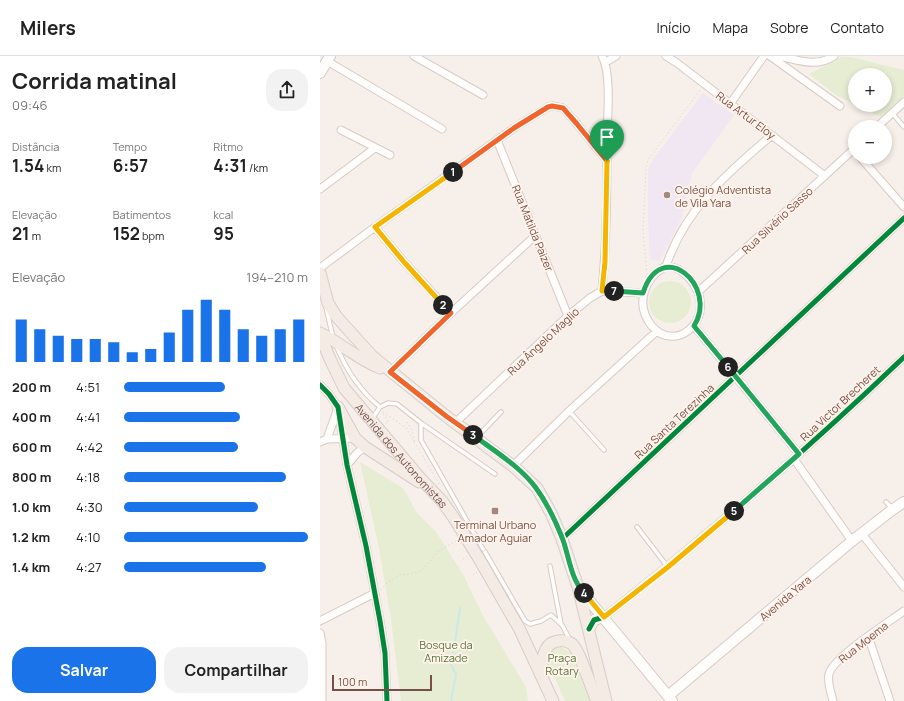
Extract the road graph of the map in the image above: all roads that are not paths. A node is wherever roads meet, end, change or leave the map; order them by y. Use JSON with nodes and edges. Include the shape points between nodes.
{"nodes":[{"id":1,"x":414,"y":56,"type":"edge"},
{"id":2,"x":616,"y":56,"type":"edge"},
{"id":3,"x":666,"y":56,"type":"edge"},
{"id":4,"x":764,"y":56,"type":"edge"},
{"id":5,"x":770,"y":56,"type":"edge"},
{"id":6,"x":779,"y":56,"type":"edge"},
{"id":7,"x":834,"y":56,"type":"edge"},
{"id":8,"x":328,"y":58,"type":"edge"},
{"id":9,"x":604,"y":59,"type":"edge"},
{"id":10,"x":320,"y":73,"type":"edge"},
{"id":11,"x":483,"y":95,"type":"dead end"},
{"id":12,"x":904,"y":102,"type":"edge"},
{"id":13,"x":730,"y":104,"type":"junction"},
{"id":14,"x":840,"y":106,"type":"dead end"},
{"id":15,"x":892,"y":113,"type":"junction"},
{"id":16,"x":884,"y":120,"type":"edge"},
{"id":17,"x":904,"y":127,"type":"edge"},
{"id":18,"x":442,"y":129,"type":"dead end"},
{"id":19,"x":341,"y":130,"type":"dead end"},
{"id":20,"x":772,"y":135,"type":"junction"},
{"id":21,"x":497,"y":140,"type":"junction"},
{"id":22,"x":375,"y":148,"type":"junction"},
{"id":23,"x":390,"y":155,"type":"dead end"},
{"id":24,"x":848,"y":155,"type":"edge"},
{"id":25,"x":607,"y":161,"type":"junction"},
{"id":26,"x":866,"y":164,"type":"edge"},
{"id":27,"x":825,"y":176,"type":"junction"},
{"id":28,"x":320,"y":188,"type":"edge"},
{"id":29,"x":904,"y":207,"type":"edge"},
{"id":30,"x":904,"y":218,"type":"edge"},
{"id":31,"x":375,"y":227,"type":"junction"},
{"id":32,"x":536,"y":235,"type":"junction"},
{"id":33,"x":666,"y":266,"type":"junction"},
{"id":34,"x":320,"y":268,"type":"edge"},
{"id":35,"x":320,"y":273,"type":"edge"},
{"id":36,"x":320,"y":282,"type":"edge"},
{"id":37,"x":602,"y":291,"type":"junction"},
{"id":38,"x":698,"y":292,"type":"junction"},
{"id":39,"x":643,"y":293,"type":"junction"},
{"id":40,"x":451,"y":313,"type":"junction"},
{"id":41,"x":568,"y":316,"type":"junction"},
{"id":42,"x":694,"y":326,"type":"junction"},
{"id":43,"x":657,"y":331,"type":"junction"},
{"id":44,"x":324,"y":338,"type":"edge"},
{"id":45,"x":324,"y":357,"type":"edge"},
{"id":46,"x":904,"y":357,"type":"edge"},
{"id":47,"x":390,"y":372,"type":"junction"},
{"id":48,"x":736,"y":376,"type":"junction"},
{"id":49,"x":320,"y":385,"type":"edge"},
{"id":50,"x":338,"y":407,"type":"junction"},
{"id":51,"x":380,"y":407,"type":"junction"},
{"id":52,"x":569,"y":411,"type":"junction"},
{"id":53,"x":501,"y":412,"type":"dead end"},
{"id":54,"x":377,"y":421,"type":"junction"},
{"id":55,"x":456,"y":422,"type":"junction"},
{"id":56,"x":421,"y":423,"type":"junction"},
{"id":57,"x":355,"y":438,"type":"junction"},
{"id":58,"x":476,"y":438,"type":"junction"},
{"id":59,"x":327,"y":439,"type":"junction"},
{"id":60,"x":343,"y":439,"type":"junction"},
{"id":61,"x":320,"y":442,"type":"edge"},
{"id":62,"x":365,"y":447,"type":"junction"},
{"id":63,"x":604,"y":450,"type":"dead end"},
{"id":64,"x":797,"y":456,"type":"junction"},
{"id":65,"x":347,"y":465,"type":"junction"},
{"id":66,"x":513,"y":466,"type":"junction"},
{"id":67,"x":495,"y":474,"type":"dead end"},
{"id":68,"x":437,"y":489,"type":"junction"},
{"id":69,"x":904,"y":502,"type":"edge"},
{"id":70,"x":637,"y":527,"type":"dead end"},
{"id":71,"x":862,"y":534,"type":"junction"},
{"id":72,"x":562,"y":539,"type":"junction"},
{"id":73,"x":852,"y":541,"type":"junction"},
{"id":74,"x":481,"y":553,"type":"junction"},
{"id":75,"x":550,"y":566,"type":"dead end"},
{"id":76,"x":668,"y":567,"type":"junction"},
{"id":77,"x":578,"y":587,"type":"junction"},
{"id":78,"x":904,"y":587,"type":"edge"},
{"id":79,"x":375,"y":593,"type":"junction"},
{"id":80,"x":904,"y":610,"type":"edge"},
{"id":81,"x":604,"y":617,"type":"junction"},
{"id":82,"x":320,"y":622,"type":"edge"},
{"id":83,"x":562,"y":625,"type":"junction"},
{"id":84,"x":589,"y":629,"type":"junction"},
{"id":85,"x":320,"y":633,"type":"edge"},
{"id":86,"x":868,"y":636,"type":"junction"},
{"id":87,"x":571,"y":643,"type":"junction"},
{"id":88,"x":541,"y":676,"type":"junction"},
{"id":89,"x":670,"y":698,"type":"edge"},
{"id":90,"x":322,"y":701,"type":"edge"},
{"id":91,"x":387,"y":701,"type":"edge"},
{"id":92,"x":553,"y":701,"type":"edge"},
{"id":93,"x":596,"y":701,"type":"edge"},
{"id":94,"x":606,"y":701,"type":"edge"},
{"id":95,"x":833,"y":701,"type":"edge"},
{"id":96,"x":890,"y":701,"type":"edge"}],
"edges":[{"from":1,"to":11,"type":"street"},
{"from":2,"to":9,"type":"street"},
{"from":3,"to":13,"type":"street","name":"Rua Artur Eloy"},
{"from":4,"to":13,"type":"street"},
{"from":5,"to":14,"type":"street"},
{"from":6,"to":7,"type":"street","via":[[814,63],[826,61]]},
{"from":8,"to":10,"type":"street"},
{"from":8,"to":18,"type":"street"},
{"from":9,"to":25,"type":"street","via":[[607,76]]},
{"from":12,"to":15,"type":"street"},
{"from":13,"to":20,"type":"street","name":"Rua Artur Eloy"},
{"from":15,"to":16,"type":"street"},
{"from":15,"to":17,"type":"lane"},
{"from":19,"to":22,"type":"street"},
{"from":20,"to":27,"type":"street","name":"Rua Artur Eloy"},
{"from":20,"to":33,"type":"street","via":[[728,173],[702,202],[682,229],[672,247]]},
{"from":21,"to":25,"type":"street","via":[[548,107],[558,107],[563,108]]},
{"from":21,"to":31,"type":"street"},
{"from":21,"to":32,"type":"street","name":"Rua Matilda Paizer"},
{"from":22,"to":23,"type":"street"},
{"from":22,"to":28,"type":"street"},
{"from":24,"to":27,"type":"street","name":"Rua Silvério Sasso"},
{"from":25,"to":37,"type":"street"},
{"from":26,"to":29,"type":"street"},
{"from":27,"to":38,"type":"street","name":"Rua Silvério Sasso"},
{"from":30,"to":48,"type":"street","name":"Rua Santa Terezinha"},
{"from":31,"to":34,"type":"street"},
{"from":31,"to":40,"type":"street"},
{"from":32,"to":40,"type":"street"},
{"from":32,"to":41,"type":"street","name":"Rua Matilda Paizer"},
{"from":33,"to":38,"type":"street","via":[[684,272]]},
{"from":33,"to":39,"type":"street","via":[[648,282]]},
{"from":35,"to":47,"type":"main road","via":[[328,303],[336,316]]},
{"from":36,"to":44,"type":"lane"},
{"from":37,"to":39,"type":"street"},
{"from":37,"to":41,"type":"street","name":"Rua Ângelo Maglio"},
{"from":38,"to":42,"type":"street","via":[[700,314]]},
{"from":39,"to":43,"type":"street","via":[[645,314]]},
{"from":40,"to":47,"type":"street"},
{"from":41,"to":55,"type":"street","name":"Rua Ângelo Maglio"},
{"from":42,"to":43,"type":"street","via":[[677,335],[664,335]]},
{"from":42,"to":48,"type":"street"},
{"from":43,"to":52,"type":"street"},
{"from":44,"to":45,"type":"main road"},
{"from":44,"to":47,"type":"main road","via":[[368,363]]},
{"from":44,"to":51,"type":"lane","via":[[354,380]]},
{"from":45,"to":54,"type":"main road","name":"Avenida dos Autonomistas","via":[[344,388]]},
{"from":46,"to":64,"type":"street","name":"Rua Victor Brecheret"},
{"from":47,"to":55,"type":"main road"},
{"from":48,"to":64,"type":"street"},
{"from":48,"to":72,"type":"street","name":"Rua Santa Terezinha"},
{"from":49,"to":50,"type":"street"},
{"from":50,"to":57,"type":"main road"},
{"from":50,"to":59,"type":"street"},
{"from":50,"to":60,"type":"street"},
{"from":51,"to":54,"type":"lane"},
{"from":51,"to":56,"type":"lane","via":[[388,403],[397,404]]},
{"from":52,"to":63,"type":"lane"},
{"from":52,"to":66,"type":"street"},
{"from":53,"to":58,"type":"lane"},
{"from":54,"to":68,"type":"main road","name":"Avenida dos Autonomistas"},
{"from":55,"to":58,"type":"main road"},
{"from":56,"to":67,"type":"lane"},
{"from":56,"to":74,"type":"lane","via":[[421,440]]},
{"from":57,"to":60,"type":"street"},
{"from":57,"to":62,"type":"main road"},
{"from":58,"to":66,"type":"main road"},
{"from":59,"to":60,"type":"street"},
{"from":59,"to":61,"type":"street"},
{"from":60,"to":65,"type":"street"},
{"from":62,"to":65,"type":"street","via":[[351,458]]},
{"from":62,"to":68,"type":"main road"},
{"from":64,"to":73,"type":"street"},
{"from":64,"to":76,"type":"street","name":"Rua Victor Brecheret"},
{"from":65,"to":79,"type":"street"},
{"from":66,"to":72,"type":"main road","via":[[537,488]]},
{"from":68,"to":74,"type":"main road","name":"Avenida dos Autonomistas","via":[[465,536]]},
{"from":69,"to":71,"type":"street","name":"Avenida Yara","via":[[889,506]]},
{"from":70,"to":76,"type":"lane"},
{"from":71,"to":73,"type":"street","name":"Avenida Yara"},
{"from":71,"to":78,"type":"street"},
{"from":72,"to":77,"type":"main road"},
{"from":73,"to":89,"type":"street","name":"Avenida Yara"},
{"from":74,"to":83,"type":"lane","via":[[525,621],[530,624],[551,615]]},
{"from":74,"to":88,"type":"main road","name":"Avenida dos Autonomistas"},
{"from":75,"to":83,"type":"lane"},
{"from":76,"to":81,"type":"street","name":"Rua Victor Brecheret"},
{"from":77,"to":81,"type":"street"},
{"from":77,"to":84,"type":"main road"},
{"from":79,"to":82,"type":"street"},
{"from":79,"to":91,"type":"street","via":[[385,652]]},
{"from":80,"to":86,"type":"street","name":"Rua Moema"},
{"from":81,"to":84,"type":"street","via":[[594,620]]},
{"from":81,"to":89,"type":"street"},
{"from":83,"to":87,"type":"lane"},
{"from":84,"to":94,"type":"main road"},
{"from":85,"to":90,"type":"street"},
{"from":86,"to":95,"type":"street","name":"Rua Moema","via":[[839,659],[830,670],[828,682]]},
{"from":86,"to":96,"type":"street"},
{"from":87,"to":88,"type":"main road","via":[[551,642],[543,658]]},
{"from":87,"to":93,"type":"main road","via":[[577,651]]},
{"from":88,"to":92,"type":"main road","name":"Avenida dos Autonomistas"}]}
